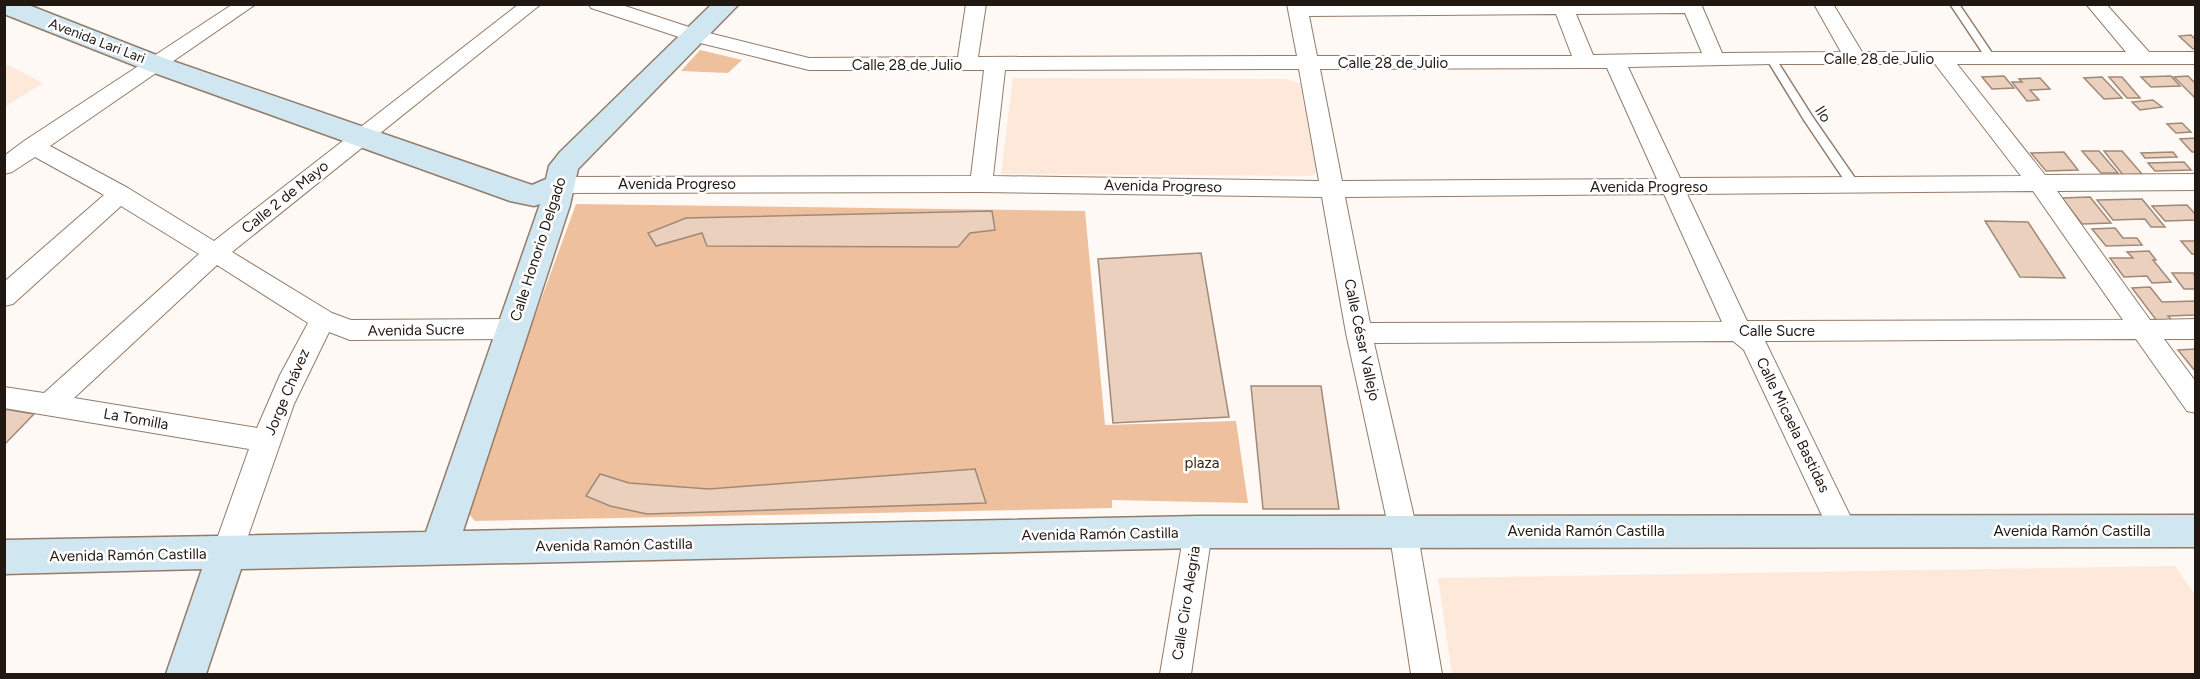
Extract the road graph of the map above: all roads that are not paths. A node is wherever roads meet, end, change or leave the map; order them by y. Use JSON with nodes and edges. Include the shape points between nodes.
{"nodes":[{"id":1,"x":247,"y":4,"type":"edge"},
{"id":2,"x":531,"y":4,"type":"edge"},
{"id":3,"x":598,"y":4,"type":"edge"},
{"id":4,"x":727,"y":4,"type":"edge"},
{"id":5,"x":976,"y":4,"type":"edge"},
{"id":6,"x":1822,"y":4,"type":"edge"},
{"id":7,"x":1954,"y":4,"type":"edge"},
{"id":8,"x":2095,"y":4,"type":"edge"},
{"id":9,"x":4,"y":5,"type":"edge"},
{"id":10,"x":1424,"y":6,"type":"edge"},
{"id":11,"x":1558,"y":6,"type":"edge"},
{"id":12,"x":1691,"y":6,"type":"edge"},
{"id":13,"x":1298,"y":7,"type":"edge"},
{"id":14,"x":695,"y":36,"type":"junction"},
{"id":15,"x":1771,"y":58,"type":"junction"},
{"id":16,"x":2143,"y":58,"type":"junction"},
{"id":17,"x":2196,"y":58,"type":"edge"},
{"id":18,"x":1715,"y":59,"type":"junction"},
{"id":19,"x":1856,"y":59,"type":"junction"},
{"id":20,"x":1942,"y":59,"type":"junction"},
{"id":21,"x":1991,"y":59,"type":"junction"},
{"id":22,"x":1585,"y":62,"type":"junction"},
{"id":23,"x":1615,"y":62,"type":"junction"},
{"id":24,"x":1309,"y":63,"type":"junction"},
{"id":25,"x":155,"y":64,"type":"junction"},
{"id":26,"x":967,"y":65,"type":"junction"},
{"id":27,"x":995,"y":65,"type":"junction"},
{"id":28,"x":360,"y":137,"type":"junction"},
{"id":29,"x":32,"y":146,"type":"junction"},
{"id":30,"x":4,"y":167,"type":"edge"},
{"id":31,"x":2196,"y":182,"type":"edge"},
{"id":32,"x":2039,"y":183,"type":"junction"},
{"id":33,"x":981,"y":184,"type":"junction"},
{"id":34,"x":1853,"y":184,"type":"junction"},
{"id":35,"x":560,"y":185,"type":"junction"},
{"id":36,"x":1675,"y":187,"type":"junction"},
{"id":37,"x":1331,"y":189,"type":"junction"},
{"id":38,"x":120,"y":194,"type":"junction"},
{"id":39,"x":214,"y":254,"type":"junction"},
{"id":40,"x":4,"y":297,"type":"edge"},
{"id":41,"x":323,"y":320,"type":"junction"},
{"id":42,"x":512,"y":328,"type":"junction"},
{"id":43,"x":2141,"y":329,"type":"junction"},
{"id":44,"x":2196,"y":329,"type":"edge"},
{"id":45,"x":1739,"y":331,"type":"junction"},
{"id":46,"x":1359,"y":333,"type":"junction"},
{"id":47,"x":4,"y":397,"type":"edge"},
{"id":48,"x":2196,"y":403,"type":"edge"},
{"id":49,"x":50,"y":404,"type":"junction"},
{"id":50,"x":267,"y":441,"type":"junction"},
{"id":51,"x":1403,"y":530,"type":"junction"},
{"id":52,"x":1198,"y":532,"type":"junction"},
{"id":53,"x":1844,"y":532,"type":"junction"},
{"id":54,"x":2191,"y":537,"type":"edge"},
{"id":55,"x":439,"y":548,"type":"junction"},
{"id":56,"x":227,"y":553,"type":"junction"},
{"id":57,"x":4,"y":557,"type":"edge"},
{"id":58,"x":186,"y":675,"type":"edge"},
{"id":59,"x":1175,"y":675,"type":"edge"},
{"id":60,"x":1426,"y":675,"type":"edge"}],
"edges":[{"from":1,"to":25,"type":"street"},
{"from":2,"to":28,"type":"street","name":"Calle 2 de Mayo"},
{"from":3,"to":14,"type":"street","name":"Calle 28 de Julio"},
{"from":4,"to":14,"type":"main road","name":"Calle Honorio Delgado"},
{"from":5,"to":26,"type":"street"},
{"from":6,"to":19,"type":"street"},
{"from":7,"to":21,"type":"lane"},
{"from":8,"to":16,"type":"street"},
{"from":9,"to":25,"type":"main road","name":"Avenida Lari Lari"},
{"from":10,"to":11,"type":"street"},
{"from":10,"to":13,"type":"street"},
{"from":11,"to":12,"type":"street"},
{"from":11,"to":22,"type":"street","via":[[1565,12]]},
{"from":12,"to":18,"type":"street"},
{"from":13,"to":24,"type":"street","name":"Calle César Vallejo"},
{"from":14,"to":26,"type":"street","name":"Calle 28 de Julio","via":[[809,64]]},
{"from":14,"to":35,"type":"main road","name":"Calle Honorio Delgado","via":[[570,159],[564,166]]},
{"from":15,"to":18,"type":"street","name":"Calle 28 de Julio"},
{"from":15,"to":19,"type":"street","name":"Calle 28 de Julio"},
{"from":15,"to":34,"type":"lane","name":"Ilo"},
{"from":16,"to":17,"type":"street","name":"Calle 28 de Julio"},
{"from":16,"to":21,"type":"street","name":"Calle 28 de Julio"},
{"from":18,"to":23,"type":"street","name":"Calle 28 de Julio"},
{"from":19,"to":20,"type":"street","name":"Calle 28 de Julio"},
{"from":20,"to":21,"type":"street","name":"Calle 28 de Julio"},
{"from":20,"to":32,"type":"street"},
{"from":22,"to":23,"type":"street","name":"Calle 28 de Julio"},
{"from":22,"to":24,"type":"street","name":"Calle 28 de Julio"},
{"from":23,"to":36,"type":"street","name":"Calle Micaela Bastidas"},
{"from":24,"to":27,"type":"street","name":"Calle 28 de Julio"},
{"from":24,"to":37,"type":"street","name":"Calle César Vallejo"},
{"from":25,"to":28,"type":"main road","name":"Avenida Progreso"},
{"from":25,"to":29,"type":"street"},
{"from":26,"to":27,"type":"street","name":"Calle 28 de Julio"},
{"from":27,"to":33,"type":"street"},
{"from":28,"to":35,"type":"main road","name":"Avenida Progreso","via":[[526,196]]},
{"from":28,"to":39,"type":"street","name":"Calle 2 de Mayo"},
{"from":29,"to":30,"type":"street"},
{"from":29,"to":38,"type":"street"},
{"from":31,"to":32,"type":"street","name":"Avenida Progreso"},
{"from":32,"to":34,"type":"street","name":"Avenida Progreso"},
{"from":32,"to":43,"type":"street"},
{"from":33,"to":35,"type":"street","name":"Avenida Progreso"},
{"from":33,"to":37,"type":"street","name":"Avenida Progreso"},
{"from":34,"to":36,"type":"street","name":"Avenida Progreso"},
{"from":35,"to":42,"type":"main road","name":"Calle Honorio Delgado"},
{"from":36,"to":37,"type":"street","name":"Avenida Progreso"},
{"from":36,"to":45,"type":"street","name":"Calle Micaela Bastidas"},
{"from":37,"to":46,"type":"street","name":"Calle César Vallejo"},
{"from":38,"to":39,"type":"street"},
{"from":38,"to":40,"type":"street"},
{"from":39,"to":41,"type":"street"},
{"from":39,"to":49,"type":"street","name":"Calle 2 de Mayo"},
{"from":41,"to":42,"type":"street","name":"Avenida Sucre","via":[[350,330]]},
{"from":41,"to":50,"type":"street","name":"Jorge Chávez","via":[[303,350]]},
{"from":42,"to":55,"type":"main road","name":"Calle Honorio Delgado"},
{"from":43,"to":44,"type":"street","name":"Calle Sucre"},
{"from":43,"to":45,"type":"street","name":"Calle Sucre"},
{"from":43,"to":48,"type":"street"},
{"from":45,"to":46,"type":"street","name":"Calle Sucre"},
{"from":45,"to":53,"type":"street","name":"Calle Micaela Bastidas","via":[[1754,344]]},
{"from":46,"to":51,"type":"street","name":"Calle César Vallejo"},
{"from":47,"to":49,"type":"street","name":"La Tomilla"},
{"from":49,"to":50,"type":"street","name":"La Tomilla"},
{"from":50,"to":56,"type":"street","name":"Jorge Chávez"},
{"from":51,"to":52,"type":"main road","name":"Avenida Ramón Castilla"},
{"from":51,"to":53,"type":"main road","name":"Avenida Ramón Castilla"},
{"from":51,"to":60,"type":"street","name":"Calle César Vallejo"},
{"from":52,"to":55,"type":"main road","name":"Avenida Ramón Castilla"},
{"from":52,"to":59,"type":"street","name":"Calle Ciro Alegria"},
{"from":53,"to":54,"type":"main road","name":"Avenida Ramón Castilla"},
{"from":55,"to":56,"type":"main road","name":"Avenida Ramón Castilla"},
{"from":56,"to":57,"type":"main road","name":"Avenida Ramón Castilla"},
{"from":56,"to":58,"type":"main road"}]}
